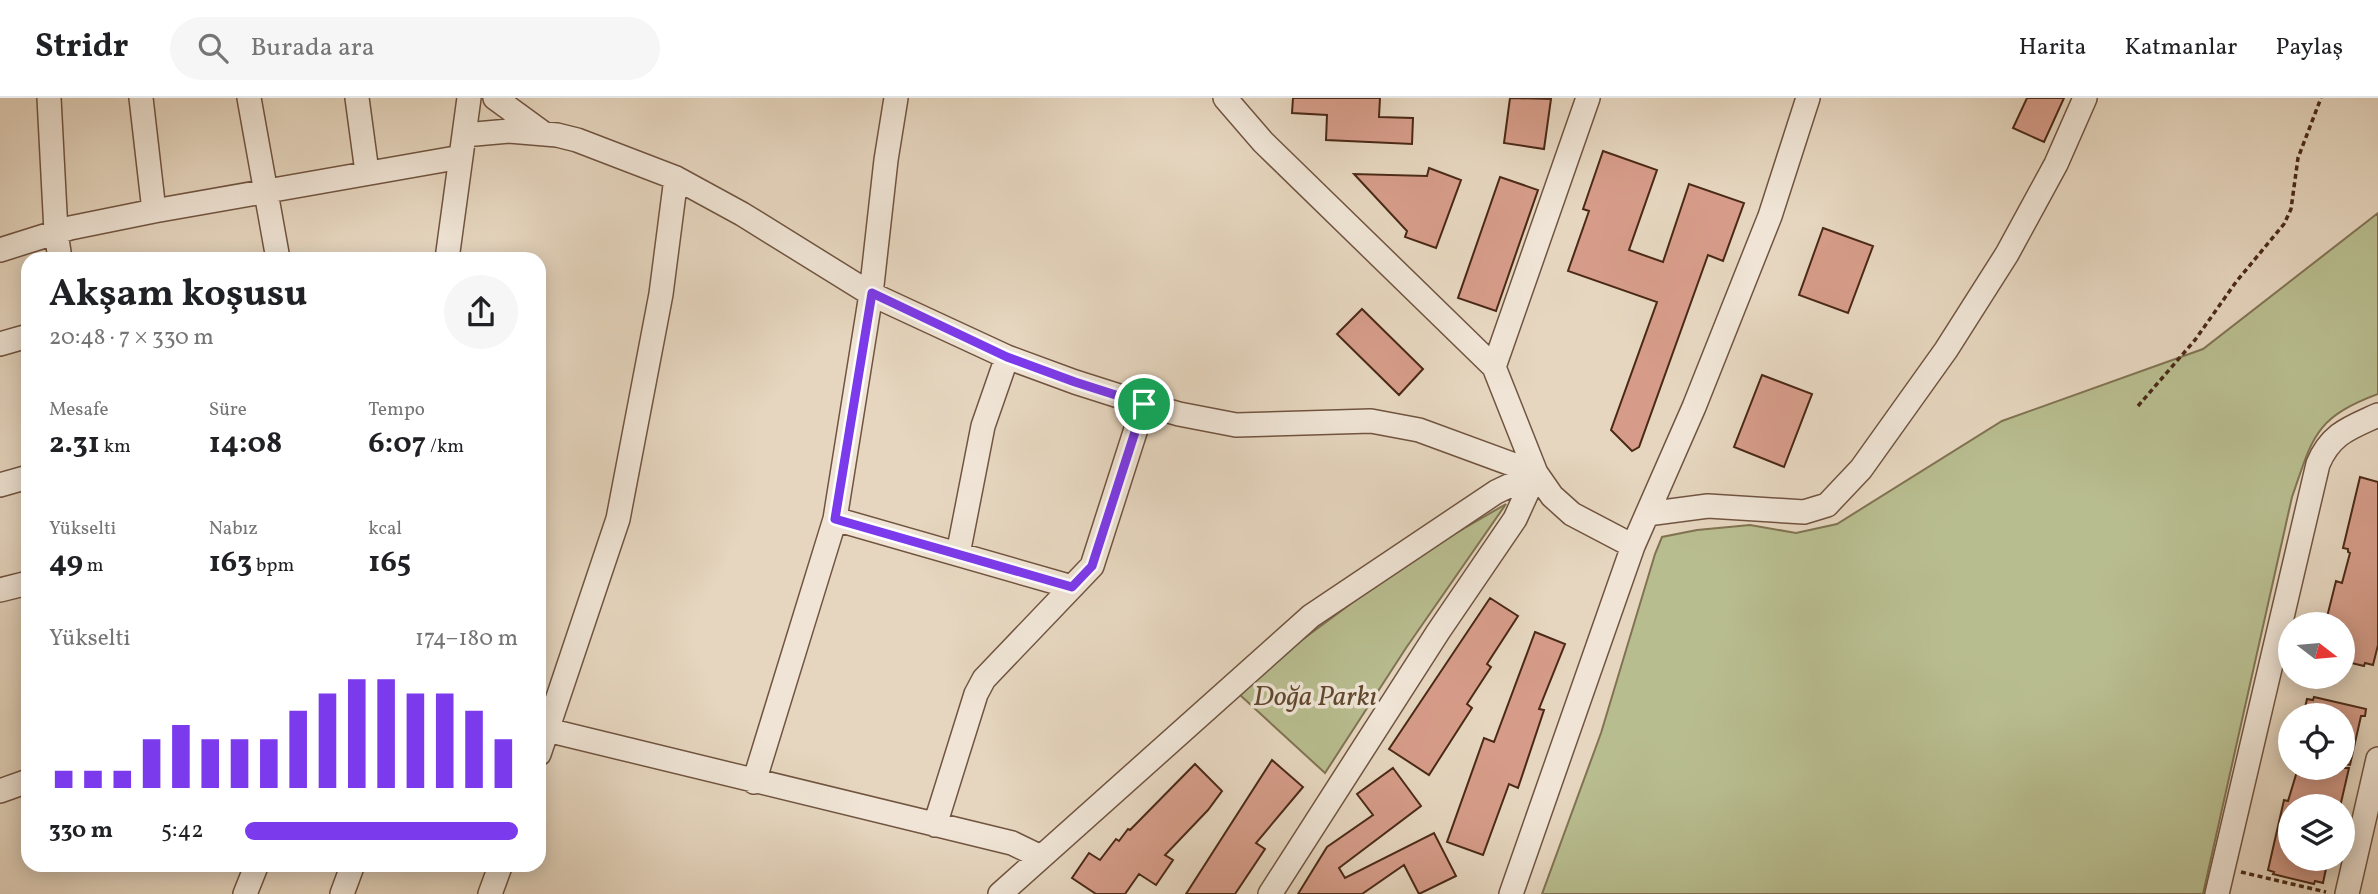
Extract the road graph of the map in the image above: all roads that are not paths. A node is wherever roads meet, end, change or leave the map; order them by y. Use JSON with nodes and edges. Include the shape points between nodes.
{"nodes":[{"id":1,"x":49,"y":98,"type":"edge"},
{"id":2,"x":141,"y":98,"type":"edge"},
{"id":3,"x":249,"y":98,"type":"edge"},
{"id":4,"x":357,"y":98,"type":"edge"},
{"id":5,"x":469,"y":98,"type":"edge"},
{"id":6,"x":495,"y":98,"type":"edge"},
{"id":7,"x":896,"y":98,"type":"edge"},
{"id":8,"x":1225,"y":98,"type":"edge"},
{"id":9,"x":1588,"y":98,"type":"edge"},
{"id":10,"x":1808,"y":98,"type":"edge"},
{"id":11,"x":2085,"y":98,"type":"edge"},
{"id":12,"x":543,"y":133,"type":"junction"},
{"id":13,"x":462,"y":146,"type":"junction"},
{"id":14,"x":367,"y":172,"type":"junction"},
{"id":15,"x":676,"y":178,"type":"junction"},
{"id":16,"x":268,"y":191,"type":"junction"},
{"id":17,"x":154,"y":211,"type":"junction"},
{"id":18,"x":56,"y":232,"type":"junction"},
{"id":19,"x":0,"y":250,"type":"edge"},
{"id":20,"x":59,"y":252,"type":"edge"},
{"id":21,"x":277,"y":252,"type":"edge"},
{"id":22,"x":448,"y":252,"type":"edge"},
{"id":23,"x":872,"y":293,"type":"junction"},
{"id":24,"x":21,"y":338,"type":"edge"},
{"id":25,"x":0,"y":344,"type":"edge"},
{"id":26,"x":1007,"y":357,"type":"junction"},
{"id":27,"x":1494,"y":367,"type":"junction"},
{"id":28,"x":1144,"y":404,"type":"junction"},
{"id":29,"x":2378,"y":415,"type":"edge"},
{"id":30,"x":1536,"y":473,"type":"junction"},
{"id":31,"x":21,"y":479,"type":"edge"},
{"id":32,"x":0,"y":485,"type":"edge"},
{"id":33,"x":1647,"y":514,"type":"junction"},
{"id":34,"x":835,"y":519,"type":"junction"},
{"id":35,"x":1633,"y":547,"type":"junction"},
{"id":36,"x":958,"y":554,"type":"junction"},
{"id":37,"x":21,"y":585,"type":"edge"},
{"id":38,"x":1072,"y":587,"type":"junction"},
{"id":39,"x":0,"y":590,"type":"edge"},
{"id":40,"x":546,"y":721,"type":"edge"},
{"id":41,"x":546,"y":730,"type":"edge"},
{"id":42,"x":2378,"y":758,"type":"edge"},
{"id":43,"x":754,"y":782,"type":"junction"},
{"id":44,"x":21,"y":784,"type":"edge"},
{"id":45,"x":0,"y":791,"type":"edge"},
{"id":46,"x":935,"y":825,"type":"junction"},
{"id":47,"x":1041,"y":857,"type":"junction"},
{"id":48,"x":254,"y":872,"type":"edge"},
{"id":49,"x":350,"y":872,"type":"edge"},
{"id":50,"x":498,"y":872,"type":"edge"},
{"id":51,"x":245,"y":894,"type":"edge"},
{"id":52,"x":342,"y":894,"type":"edge"},
{"id":53,"x":490,"y":894,"type":"edge"},
{"id":54,"x":1000,"y":894,"type":"edge"},
{"id":55,"x":1270,"y":894,"type":"edge"},
{"id":56,"x":1511,"y":894,"type":"edge"},
{"id":57,"x":2217,"y":894,"type":"edge"},
{"id":58,"x":2347,"y":894,"type":"edge"}],
"edges":[{"from":1,"to":18,"type":"street"},
{"from":2,"to":17,"type":"street"},
{"from":3,"to":16,"type":"street"},
{"from":4,"to":14,"type":"street"},
{"from":5,"to":13,"type":"street"},
{"from":6,"to":12,"type":"street"},
{"from":7,"to":23,"type":"street"},
{"from":8,"to":27,"type":"street","via":[[1263,142]]},
{"from":9,"to":27,"type":"street"},
{"from":10,"to":33,"type":"street","via":[[1765,229]]},
{"from":11,"to":33,"type":"street","via":[[2056,164],[2000,265],[1869,458],[1827,505],[1804,512],[1708,506]]},
{"from":12,"to":13,"type":"street","via":[[509,131]]},
{"from":12,"to":15,"type":"street","via":[[578,140]]},
{"from":13,"to":14,"type":"street"},
{"from":13,"to":22,"type":"street"},
{"from":14,"to":16,"type":"street"},
{"from":15,"to":23,"type":"street"},
{"from":15,"to":40,"type":"street","via":[[661,295],[618,519]]},
{"from":16,"to":17,"type":"street"},
{"from":16,"to":21,"type":"street"},
{"from":17,"to":18,"type":"street"},
{"from":18,"to":19,"type":"street"},
{"from":18,"to":20,"type":"street"},
{"from":23,"to":26,"type":"street"},
{"from":23,"to":34,"type":"street"},
{"from":24,"to":25,"type":"street"},
{"from":26,"to":28,"type":"street"},
{"from":26,"to":36,"type":"street","via":[[983,426]]},
{"from":27,"to":30,"type":"street"},
{"from":28,"to":30,"type":"street","via":[[1236,425],[1371,421],[1419,430]]},
{"from":28,"to":38,"type":"street","via":[[1092,566]]},
{"from":29,"to":57,"type":"street","via":[[2332,439],[2318,464]]},
{"from":30,"to":35,"type":"street","via":[[1572,514]]},
{"from":30,"to":47,"type":"street","via":[[1496,492],[1311,617]]},
{"from":30,"to":55,"type":"street","via":[[1515,519]]},
{"from":31,"to":32,"type":"street"},
{"from":33,"to":35,"type":"street"},
{"from":34,"to":36,"type":"street"},
{"from":34,"to":43,"type":"street"},
{"from":35,"to":56,"type":"street"},
{"from":36,"to":38,"type":"street"},
{"from":37,"to":39,"type":"street"},
{"from":38,"to":46,"type":"street","via":[[984,679]]},
{"from":41,"to":43,"type":"street"},
{"from":42,"to":58,"type":"street"},
{"from":43,"to":46,"type":"street"},
{"from":44,"to":45,"type":"street"},
{"from":46,"to":47,"type":"street","via":[[1012,844]]},
{"from":47,"to":54,"type":"street"},
{"from":48,"to":51,"type":"street"},
{"from":49,"to":52,"type":"street"},
{"from":50,"to":53,"type":"street"}]}
